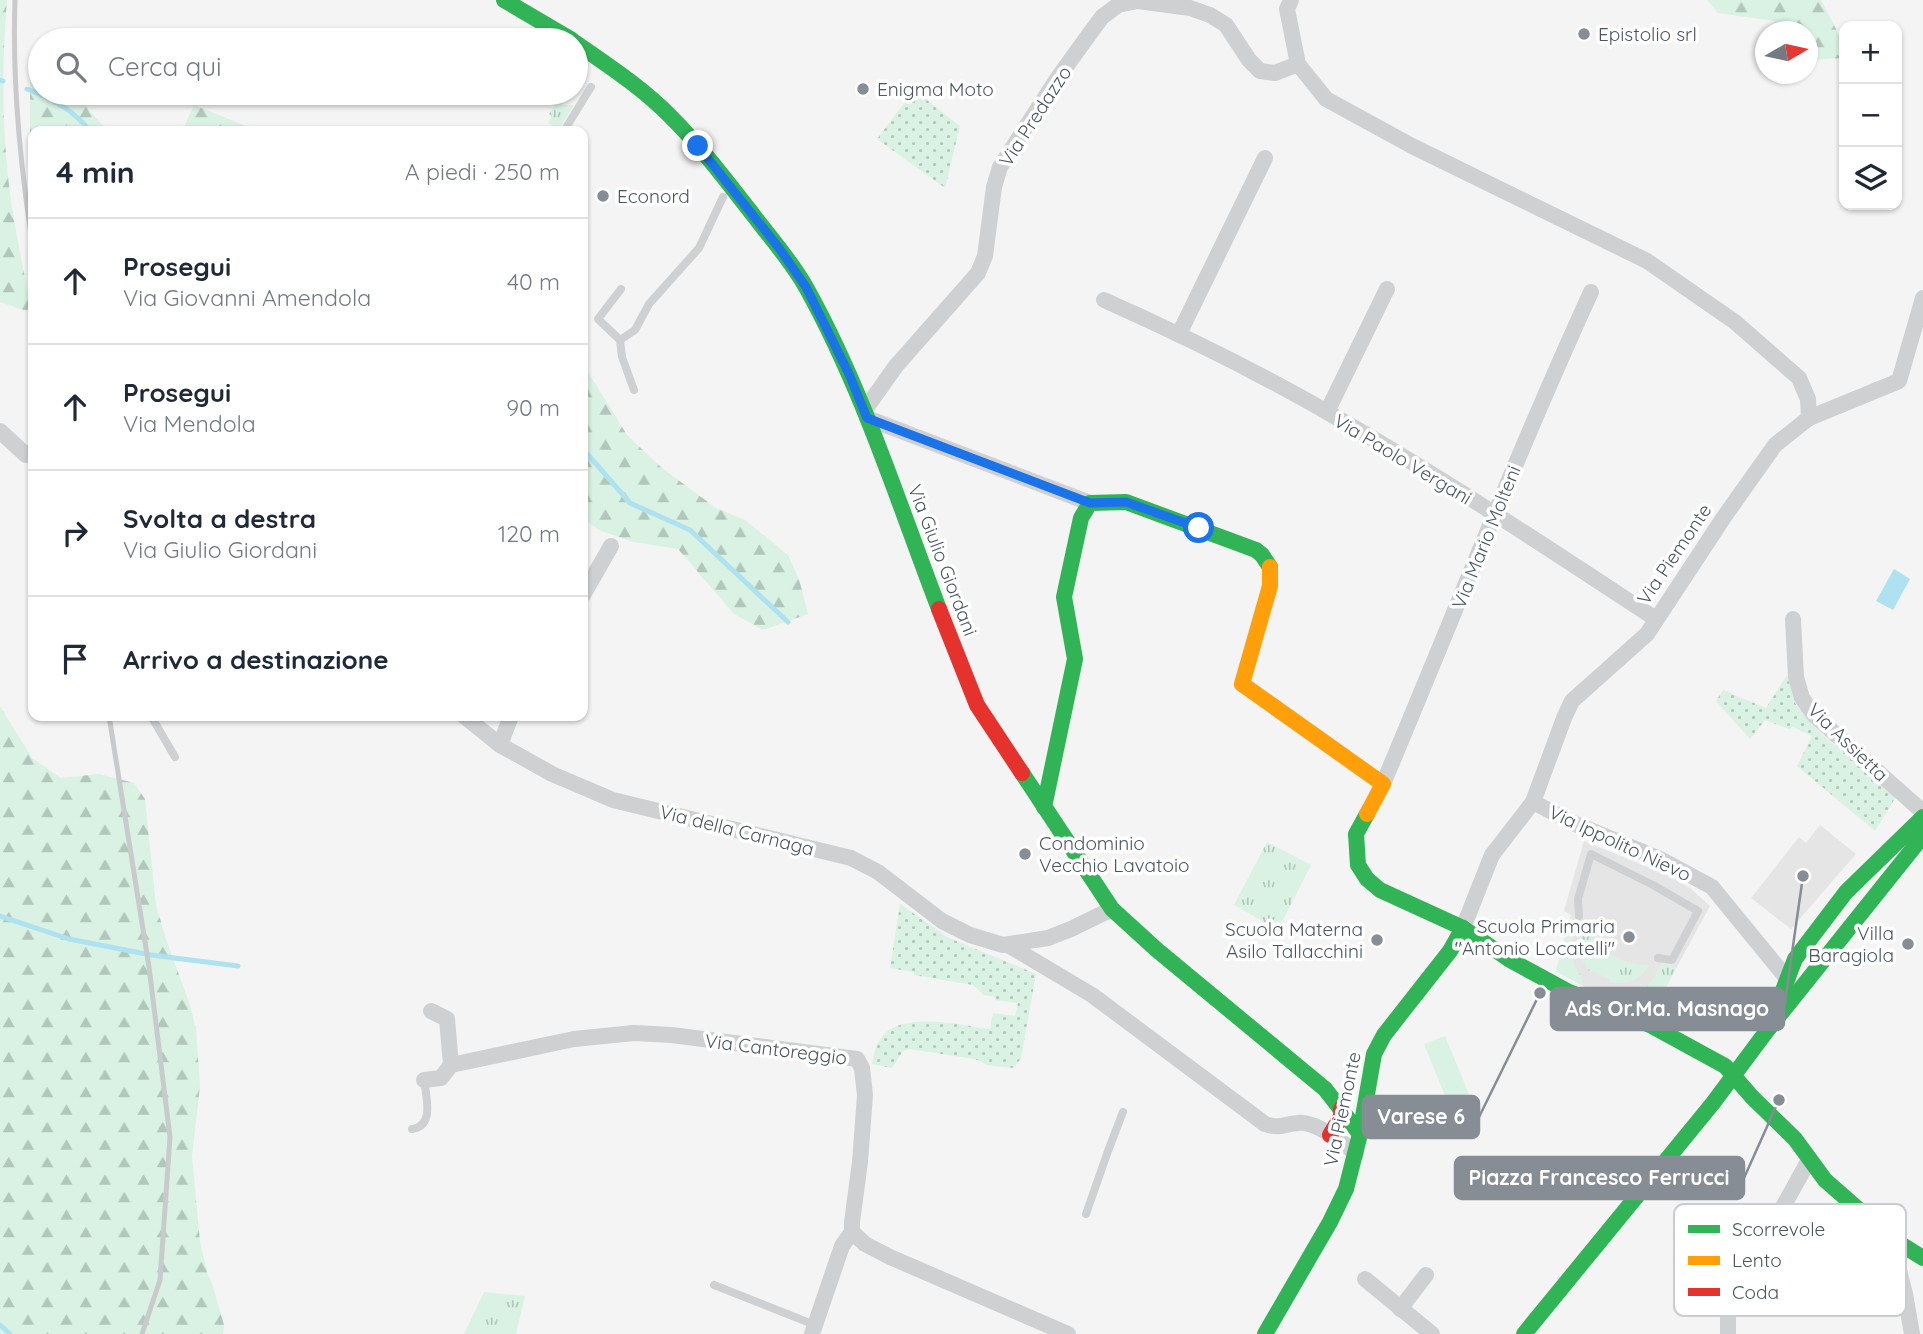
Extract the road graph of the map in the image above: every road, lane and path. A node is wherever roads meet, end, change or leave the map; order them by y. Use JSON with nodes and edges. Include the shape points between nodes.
{"nodes":[{"id":1,"x":504,"y":0,"type":"edge"},
{"id":2,"x":1291,"y":0,"type":"edge"},
{"id":3,"x":549,"y":28,"type":"edge"},
{"id":4,"x":588,"y":53,"type":"edge"},
{"id":5,"x":1298,"y":64,"type":"junction"},
{"id":6,"x":591,"y":87,"type":"dead end"},
{"id":7,"x":588,"y":92,"type":"edge"},
{"id":8,"x":580,"y":105,"type":"edge"},
{"id":9,"x":567,"y":126,"type":"edge"},
{"id":10,"x":1265,"y":158,"type":"dead end"},
{"id":11,"x":723,"y":197,"type":"dead end"},
{"id":12,"x":621,"y":289,"type":"dead end"},
{"id":13,"x":1387,"y":289,"type":"dead end"},
{"id":14,"x":1591,"y":292,"type":"dead end"},
{"id":15,"x":1923,"y":298,"type":"edge"},
{"id":16,"x":1104,"y":300,"type":"dead end"},
{"id":17,"x":1179,"y":334,"type":"junction"},
{"id":18,"x":620,"y":340,"type":"junction"},
{"id":19,"x":634,"y":390,"type":"dead end"},
{"id":20,"x":1327,"y":412,"type":"junction"},
{"id":21,"x":866,"y":415,"type":"junction"},
{"id":22,"x":1809,"y":418,"type":"junction"},
{"id":23,"x":0,"y":432,"type":"edge"},
{"id":24,"x":28,"y":455,"type":"edge"},
{"id":25,"x":1090,"y":503,"type":"junction"},
{"id":26,"x":1494,"y":514,"type":"junction"},
{"id":27,"x":611,"y":546,"type":"dead end"},
{"id":28,"x":589,"y":580,"type":"edge"},
{"id":29,"x":1793,"y":618,"type":"dead end"},
{"id":30,"x":1656,"y":619,"type":"junction"},
{"id":31,"x":154,"y":721,"type":"edge"},
{"id":32,"x":470,"y":721,"type":"edge"},
{"id":33,"x":509,"y":721,"type":"edge"},
{"id":34,"x":500,"y":745,"type":"junction"},
{"id":35,"x":175,"y":757,"type":"dead end"},
{"id":36,"x":1382,"y":784,"type":"junction"},
{"id":37,"x":1533,"y":802,"type":"junction"},
{"id":38,"x":1044,"y":807,"type":"junction"},
{"id":39,"x":1923,"y":812,"type":"edge"},
{"id":40,"x":1923,"y":817,"type":"edge"},
{"id":41,"x":1923,"y":836,"type":"edge"},
{"id":42,"x":1112,"y":909,"type":"junction"},
{"id":43,"x":1578,"y":916,"type":"dead end"},
{"id":44,"x":1463,"y":928,"type":"junction"},
{"id":45,"x":1009,"y":945,"type":"junction"},
{"id":46,"x":1658,"y":958,"type":"dead end"},
{"id":47,"x":1788,"y":980,"type":"junction"},
{"id":48,"x":431,"y":1011,"type":"dead end"},
{"id":49,"x":1766,"y":1032,"type":"junction"},
{"id":50,"x":451,"y":1065,"type":"junction"},
{"id":51,"x":1303,"y":1071,"type":"junction"},
{"id":52,"x":1735,"y":1076,"type":"junction"},
{"id":53,"x":424,"y":1080,"type":"joint"},
{"id":54,"x":1366,"y":1101,"type":"junction"},
{"id":55,"x":1341,"y":1110,"type":"junction"},
{"id":56,"x":1123,"y":1112,"type":"dead end"},
{"id":57,"x":412,"y":1129,"type":"dead end"},
{"id":58,"x":1330,"y":1135,"type":"junction"},
{"id":59,"x":1361,"y":1143,"type":"junction"},
{"id":60,"x":1809,"y":1160,"type":"junction"},
{"id":61,"x":1785,"y":1204,"type":"edge"},
{"id":62,"x":1852,"y":1204,"type":"edge"},
{"id":63,"x":1086,"y":1214,"type":"dead end"},
{"id":64,"x":852,"y":1233,"type":"junction"},
{"id":65,"x":1906,"y":1247,"type":"edge"},
{"id":66,"x":1923,"y":1258,"type":"edge"},
{"id":67,"x":1426,"y":1275,"type":"dead end"},
{"id":68,"x":1365,"y":1279,"type":"dead end"},
{"id":69,"x":714,"y":1285,"type":"dead end"},
{"id":70,"x":1906,"y":1300,"type":"edge"},
{"id":71,"x":1400,"y":1309,"type":"junction"},
{"id":72,"x":1728,"y":1316,"type":"edge"},
{"id":73,"x":813,"y":1329,"type":"edge"},
{"id":74,"x":1069,"y":1334,"type":"edge"},
{"id":75,"x":1265,"y":1334,"type":"edge"},
{"id":76,"x":1432,"y":1334,"type":"edge"},
{"id":77,"x":1524,"y":1334,"type":"edge"},
{"id":78,"x":1728,"y":1334,"type":"edge"},
{"id":79,"x":1912,"y":1334,"type":"edge"}],
"edges":[{"from":1,"to":3,"type":"street","name":"Via Giulio Giordani"},
{"from":2,"to":5,"type":"street","via":[[1287,9]]},
{"from":4,"to":21,"type":"street","name":"Via Giulio Giordani","via":[[672,118],[779,248],[806,287]]},
{"from":5,"to":21,"type":"street","name":"Via Predazzo","via":[[1275,73],[1260,71],[1226,25],[1190,8],[1138,1],[1118,5],[1101,17],[1000,167],[985,256],[978,272],[896,366]]},
{"from":5,"to":22,"type":"street","via":[[1325,99],[1647,261],[1735,322],[1799,378],[1808,399]]},
{"from":6,"to":7,"type":"lane"},
{"from":8,"to":9,"type":"lane"},
{"from":10,"to":17,"type":"street"},
{"from":11,"to":18,"type":"lane","via":[[699,248],[649,304],[635,330]]},
{"from":12,"to":18,"type":"lane","via":[[598,319]]},
{"from":13,"to":20,"type":"street","name":"Via Paolo Vergani"},
{"from":14,"to":26,"type":"street","name":"Via Mario Molteni"},
{"from":15,"to":22,"type":"street","name":"Via Piemonte","via":[[1899,381]]},
{"from":16,"to":17,"type":"street","name":"Via Paolo Vergani"},
{"from":17,"to":20,"type":"street","name":"Via Paolo Vergani"},
{"from":18,"to":19,"type":"lane"},
{"from":20,"to":26,"type":"street","name":"Via Paolo Vergani"},
{"from":21,"to":25,"type":"street"},
{"from":21,"to":38,"type":"street","name":"Via Giulio Giordani","via":[[977,705]]},
{"from":22,"to":30,"type":"street","name":"Via Piemonte","via":[[1775,445]]},
{"from":23,"to":24,"type":"street"},
{"from":25,"to":36,"type":"street","via":[[1126,502],[1262,555],[1270,568],[1270,586],[1242,684]]},
{"from":25,"to":38,"type":"street","via":[[1082,518],[1064,597],[1075,659]]},
{"from":26,"to":30,"type":"street","name":"Via Paolo Vergani"},
{"from":26,"to":36,"type":"street","name":"Via Mario Molteni"},
{"from":27,"to":28,"type":"street"},
{"from":29,"to":39,"type":"street","name":"Via Assietta","via":[[1796,677],[1802,698],[1814,715]]},
{"from":30,"to":37,"type":"street","name":"Via Piemonte","via":[[1647,634],[1572,701]]},
{"from":31,"to":35,"type":"lane"},
{"from":32,"to":34,"type":"street","name":"Via della Carnaga"},
{"from":33,"to":34,"type":"street"},
{"from":34,"to":45,"type":"street","name":"Via della Carnaga","via":[[612,805],[851,858],[878,872],[942,921],[970,935]]},
{"from":36,"to":44,"type":"street","via":[[1356,834],[1358,865],[1380,890]]},
{"from":37,"to":44,"type":"street","name":"Via Piemonte","via":[[1492,855]]},
{"from":37,"to":47,"type":"street","name":"Via Ippolito Nievo","via":[[1712,887]]},
{"from":38,"to":42,"type":"street","name":"Via Giulio Giordani"},
{"from":40,"to":47,"type":"street","via":[[1846,892],[1795,960]]},
{"from":41,"to":49,"type":"street"},
{"from":42,"to":45,"type":"street","name":"Via della Carnaga","via":[[1048,938]]},
{"from":42,"to":51,"type":"street","name":"Via Giulio Giordani"},
{"from":43,"to":46,"type":"lane","via":[[1591,854],[1698,911],[1672,960]]},
{"from":44,"to":52,"type":"street","via":[[1510,961],[1569,992],[1650,1025]]},
{"from":44,"to":54,"type":"street","name":"Via Piemonte","via":[[1384,1035],[1374,1054]]},
{"from":45,"to":58,"type":"street","name":"Via della Carnaga","via":[[1092,995],[1265,1124],[1275,1127],[1300,1122]]},
{"from":47,"to":49,"type":"street"},
{"from":48,"to":50,"type":"street","via":[[447,1019]]},
{"from":49,"to":52,"type":"street"},
{"from":50,"to":53,"type":"street","name":"Via Cantoreggio","via":[[441,1078]]},
{"from":50,"to":64,"type":"street","name":"Via Cantoreggio","via":[[574,1039],[635,1033],[858,1059],[865,1094]]},
{"from":51,"to":54,"type":"street","name":"Via Giulio Giordani","via":[[1350,1102]]},
{"from":51,"to":55,"type":"street","name":"Via Giulio Giordani"},
{"from":52,"to":60,"type":"street"},
{"from":52,"to":77,"type":"street"},
{"from":53,"to":57,"type":"lane","via":[[427,1117]]},
{"from":54,"to":59,"type":"street","name":"Via Piemonte"},
{"from":55,"to":58,"type":"street"},
{"from":55,"to":59,"type":"street","name":"Via Giulio Giordani"},
{"from":56,"to":63,"type":"lane"},
{"from":58,"to":59,"type":"street","name":"Via della Carnaga"},
{"from":59,"to":75,"type":"street","name":"Via Piemonte","via":[[1330,1222]]},
{"from":60,"to":61,"type":"street"},
{"from":60,"to":62,"type":"street"},
{"from":64,"to":73,"type":"street","via":[[842,1246]]},
{"from":64,"to":74,"type":"street","via":[[890,1257]]},
{"from":65,"to":66,"type":"street"},
{"from":67,"to":71,"type":"street"},
{"from":68,"to":71,"type":"street"},
{"from":69,"to":73,"type":"lane"},
{"from":70,"to":79,"type":"street"},
{"from":71,"to":76,"type":"street"},
{"from":72,"to":78,"type":"street"}]}
